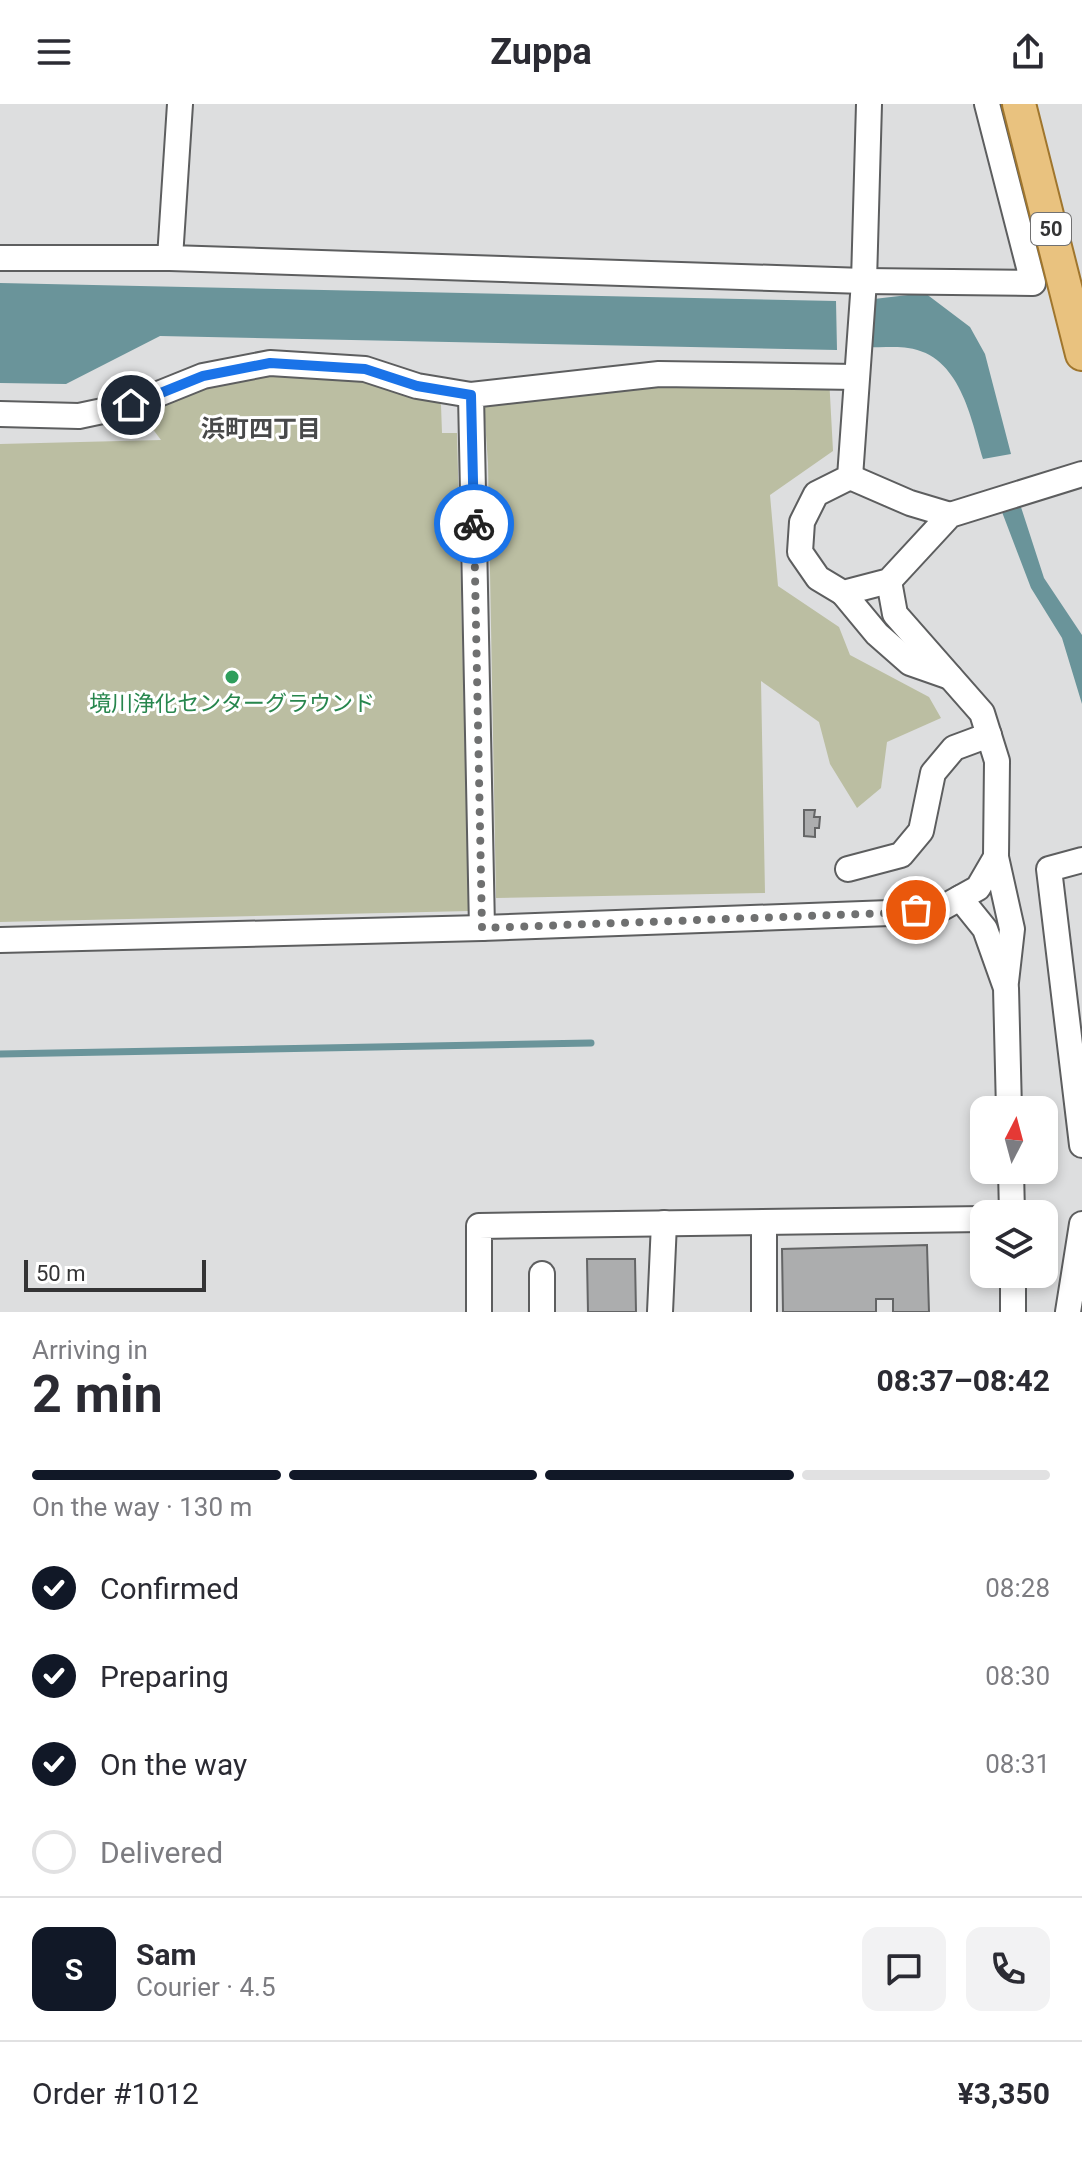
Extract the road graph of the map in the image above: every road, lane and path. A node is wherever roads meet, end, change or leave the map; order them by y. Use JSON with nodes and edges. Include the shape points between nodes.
{"nodes":[{"id":1,"x":180,"y":104,"type":"edge"},
{"id":2,"x":869,"y":104,"type":"edge"},
{"id":3,"x":987,"y":104,"type":"edge"},
{"id":4,"x":1019,"y":104,"type":"edge"},
{"id":5,"x":0,"y":258,"type":"edge"},
{"id":6,"x":170,"y":258,"type":"junction"},
{"id":7,"x":864,"y":281,"type":"junction"},
{"id":8,"x":1082,"y":354,"type":"edge"},
{"id":9,"x":856,"y":377,"type":"junction"},
{"id":10,"x":471,"y":395,"type":"junction"},
{"id":11,"x":0,"y":414,"type":"edge"},
{"id":12,"x":1082,"y":474,"type":"edge"},
{"id":13,"x":850,"y":477,"type":"junction"},
{"id":14,"x":950,"y":515,"type":"junction"},
{"id":15,"x":889,"y":581,"type":"junction"},
{"id":16,"x":843,"y":593,"type":"junction"},
{"id":17,"x":953,"y":678,"type":"junction"},
{"id":18,"x":989,"y":735,"type":"junction"},
{"id":19,"x":996,"y":857,"type":"junction"},
{"id":20,"x":1082,"y":860,"type":"edge"},
{"id":21,"x":848,"y":869,"type":"dead end"},
{"id":22,"x":960,"y":898,"type":"junction"},
{"id":23,"x":482,"y":928,"type":"junction"},
{"id":24,"x":0,"y":940,"type":"edge"},
{"id":25,"x":1006,"y":988,"type":"junction"},
{"id":26,"x":1009,"y":1096,"type":"edge"},
{"id":27,"x":1082,"y":1145,"type":"edge"},
{"id":28,"x":970,"y":1219,"type":"edge"},
{"id":29,"x":764,"y":1222,"type":"junction"},
{"id":30,"x":664,"y":1223,"type":"junction"},
{"id":31,"x":1082,"y":1224,"type":"edge"},
{"id":32,"x":542,"y":1274,"type":"dead end"},
{"id":33,"x":1013,"y":1288,"type":"edge"},
{"id":34,"x":479,"y":1312,"type":"edge"},
{"id":35,"x":542,"y":1312,"type":"edge"},
{"id":36,"x":660,"y":1312,"type":"edge"},
{"id":37,"x":764,"y":1312,"type":"edge"},
{"id":38,"x":1013,"y":1312,"type":"edge"},
{"id":39,"x":1068,"y":1312,"type":"edge"}],
"edges":[{"from":1,"to":6,"type":"street"},
{"from":2,"to":7,"type":"street"},
{"from":3,"to":7,"type":"street","via":[[1033,283]]},
{"from":4,"to":8,"type":"main road","number":"50"},
{"from":5,"to":6,"type":"street"},
{"from":6,"to":7,"type":"street"},
{"from":7,"to":9,"type":"street"},
{"from":9,"to":10,"type":"street","via":[[659,374]]},
{"from":9,"to":13,"type":"street"},
{"from":10,"to":11,"type":"street","via":[[417,386],[365,369],[270,363],[203,376],[131,405],[79,416]]},
{"from":10,"to":23,"type":"street"},
{"from":12,"to":14,"type":"street"},
{"from":13,"to":14,"type":"street"},
{"from":13,"to":16,"type":"street","via":[[816,494],[802,522],[800,552],[818,578]]},
{"from":14,"to":15,"type":"street"},
{"from":15,"to":16,"type":"street"},
{"from":15,"to":17,"type":"street","via":[[895,614]]},
{"from":16,"to":17,"type":"street","via":[[910,663]]},
{"from":17,"to":18,"type":"street","via":[[982,713]]},
{"from":18,"to":19,"type":"street","via":[[997,761]]},
{"from":18,"to":21,"type":"street","via":[[954,748],[933,773],[921,831],[901,855]]},
{"from":19,"to":22,"type":"street","via":[[978,888]]},
{"from":19,"to":25,"type":"street","via":[[1012,929]]},
{"from":20,"to":27,"type":"street","via":[[1049,869]]},
{"from":22,"to":23,"type":"street","via":[[942,908],[890,913]]},
{"from":22,"to":25,"type":"street","via":[[985,929]]},
{"from":23,"to":24,"type":"street"},
{"from":25,"to":26,"type":"street"},
{"from":28,"to":29,"type":"street"},
{"from":29,"to":30,"type":"street"},
{"from":29,"to":37,"type":"street"},
{"from":30,"to":34,"type":"street","via":[[479,1226]]},
{"from":30,"to":36,"type":"street"},
{"from":31,"to":39,"type":"street"},
{"from":32,"to":35,"type":"street"},
{"from":33,"to":38,"type":"street"}]}
